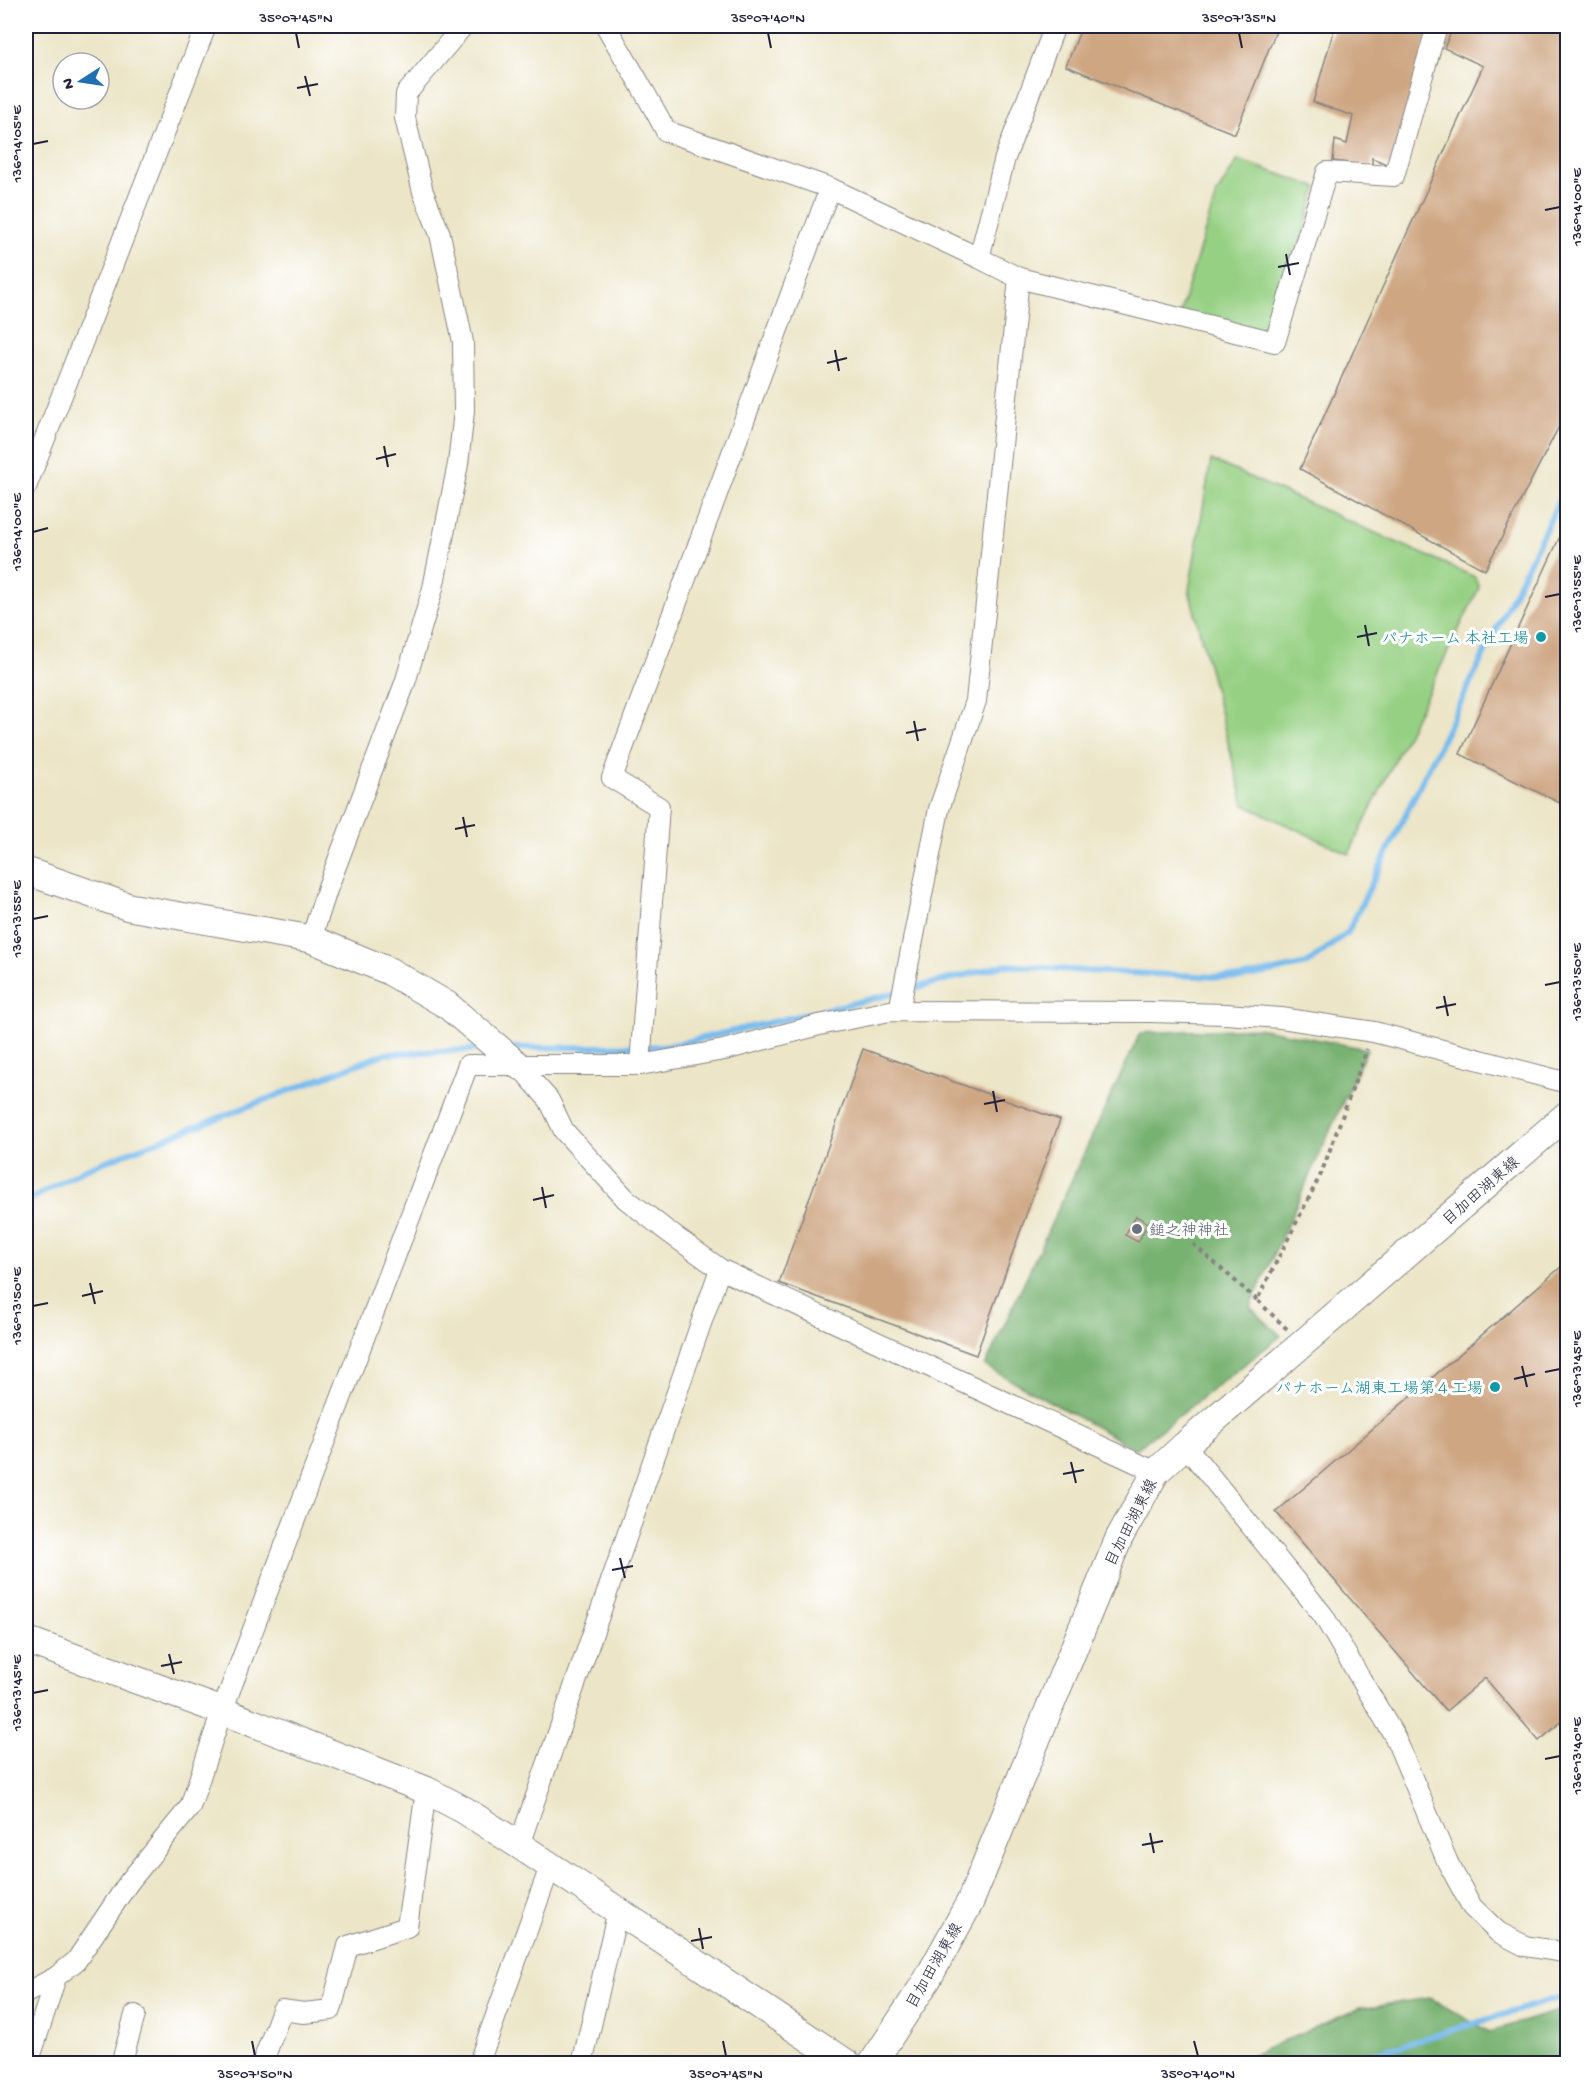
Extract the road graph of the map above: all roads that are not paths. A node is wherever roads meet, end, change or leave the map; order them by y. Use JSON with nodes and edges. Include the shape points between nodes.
{"nodes":[{"id":1,"x":206,"y":26,"type":"edge"},
{"id":2,"x":463,"y":26,"type":"edge"},
{"id":3,"x":606,"y":26,"type":"edge"},
{"id":4,"x":1055,"y":26,"type":"edge"},
{"id":5,"x":1437,"y":26,"type":"edge"},
{"id":6,"x":830,"y":188,"type":"junction"},
{"id":7,"x":979,"y":258,"type":"junction"},
{"id":8,"x":1019,"y":278,"type":"junction"},
{"id":9,"x":26,"y":487,"type":"edge"},
{"id":10,"x":26,"y":871,"type":"edge"},
{"id":11,"x":311,"y":939,"type":"junction"},
{"id":12,"x":899,"y":1011,"type":"junction"},
{"id":13,"x":640,"y":1065,"type":"junction"},
{"id":14,"x":519,"y":1066,"type":"junction"},
{"id":15,"x":1568,"y":1083,"type":"edge"},
{"id":16,"x":1568,"y":1114,"type":"edge"},
{"id":17,"x":720,"y":1269,"type":"junction"},
{"id":18,"x":1185,"y":1445,"type":"junction"},
{"id":19,"x":1156,"y":1472,"type":"junction"},
{"id":20,"x":26,"y":1640,"type":"edge"},
{"id":21,"x":222,"y":1711,"type":"junction"},
{"id":22,"x":426,"y":1790,"type":"junction"},
{"id":23,"x":519,"y":1845,"type":"junction"},
{"id":24,"x":550,"y":1867,"type":"junction"},
{"id":25,"x":618,"y":1910,"type":"junction"},
{"id":26,"x":1568,"y":1953,"type":"edge"},
{"id":27,"x":56,"y":1977,"type":"junction"},
{"id":28,"x":26,"y":1993,"type":"edge"},
{"id":29,"x":135,"y":2015,"type":"dead end"},
{"id":30,"x":28,"y":2064,"type":"edge"},
{"id":31,"x":121,"y":2064,"type":"edge"},
{"id":32,"x":262,"y":2064,"type":"edge"},
{"id":33,"x":480,"y":2064,"type":"edge"},
{"id":34,"x":582,"y":2064,"type":"edge"},
{"id":35,"x":848,"y":2064,"type":"edge"},
{"id":36,"x":872,"y":2064,"type":"edge"}],
"edges":[{"from":1,"to":9,"type":"street"},
{"from":2,"to":11,"type":"street","via":[[406,94],[405,118],[423,192],[440,234],[463,342],[464,411],[458,464],[433,588],[405,683]]},
{"from":3,"to":6,"type":"street","via":[[666,131]]},
{"from":4,"to":7,"type":"street","via":[[1005,158]]},
{"from":5,"to":8,"type":"street","via":[[1394,176],[1327,172],[1275,342]]},
{"from":6,"to":7,"type":"street"},
{"from":6,"to":13,"type":"street","via":[[612,778],[660,807]]},
{"from":7,"to":8,"type":"street"},
{"from":8,"to":12,"type":"street","via":[[976,701],[939,809]]},
{"from":10,"to":11,"type":"street","via":[[129,907]]},
{"from":11,"to":14,"type":"street","via":[[389,971],[447,1005]]},
{"from":12,"to":13,"type":"street"},
{"from":12,"to":15,"type":"street","via":[[1281,1018],[1374,1032]]},
{"from":13,"to":14,"type":"street"},
{"from":14,"to":17,"type":"street","via":[[549,1100],[564,1131],[626,1199]]},
{"from":14,"to":21,"type":"street","via":[[468,1065]]},
{"from":16,"to":18,"type":"street","name":"目加田湖東線"},
{"from":17,"to":19,"type":"street"},
{"from":17,"to":23,"type":"street"},
{"from":18,"to":19,"type":"street","name":"目加田湖東線"},
{"from":18,"to":26,"type":"street","via":[[1323,1615],[1395,1737],[1448,1863],[1472,1907],[1498,1932],[1525,1946]]},
{"from":19,"to":36,"type":"street","name":"目加田湖東線","via":[[1119,1538],[970,1902],[927,1980]]},
{"from":20,"to":21,"type":"street"},
{"from":21,"to":22,"type":"street"},
{"from":21,"to":27,"type":"street","via":[[189,1807],[129,1882],[76,1961]]},
{"from":22,"to":23,"type":"street"},
{"from":22,"to":32,"type":"street","via":[[407,1927],[348,1946],[332,2010],[282,2010]]},
{"from":23,"to":24,"type":"street"},
{"from":24,"to":25,"type":"street"},
{"from":24,"to":33,"type":"street"},
{"from":25,"to":34,"type":"street"},
{"from":25,"to":35,"type":"street"},
{"from":27,"to":28,"type":"street"},
{"from":27,"to":30,"type":"street"},
{"from":29,"to":31,"type":"street"}]}
